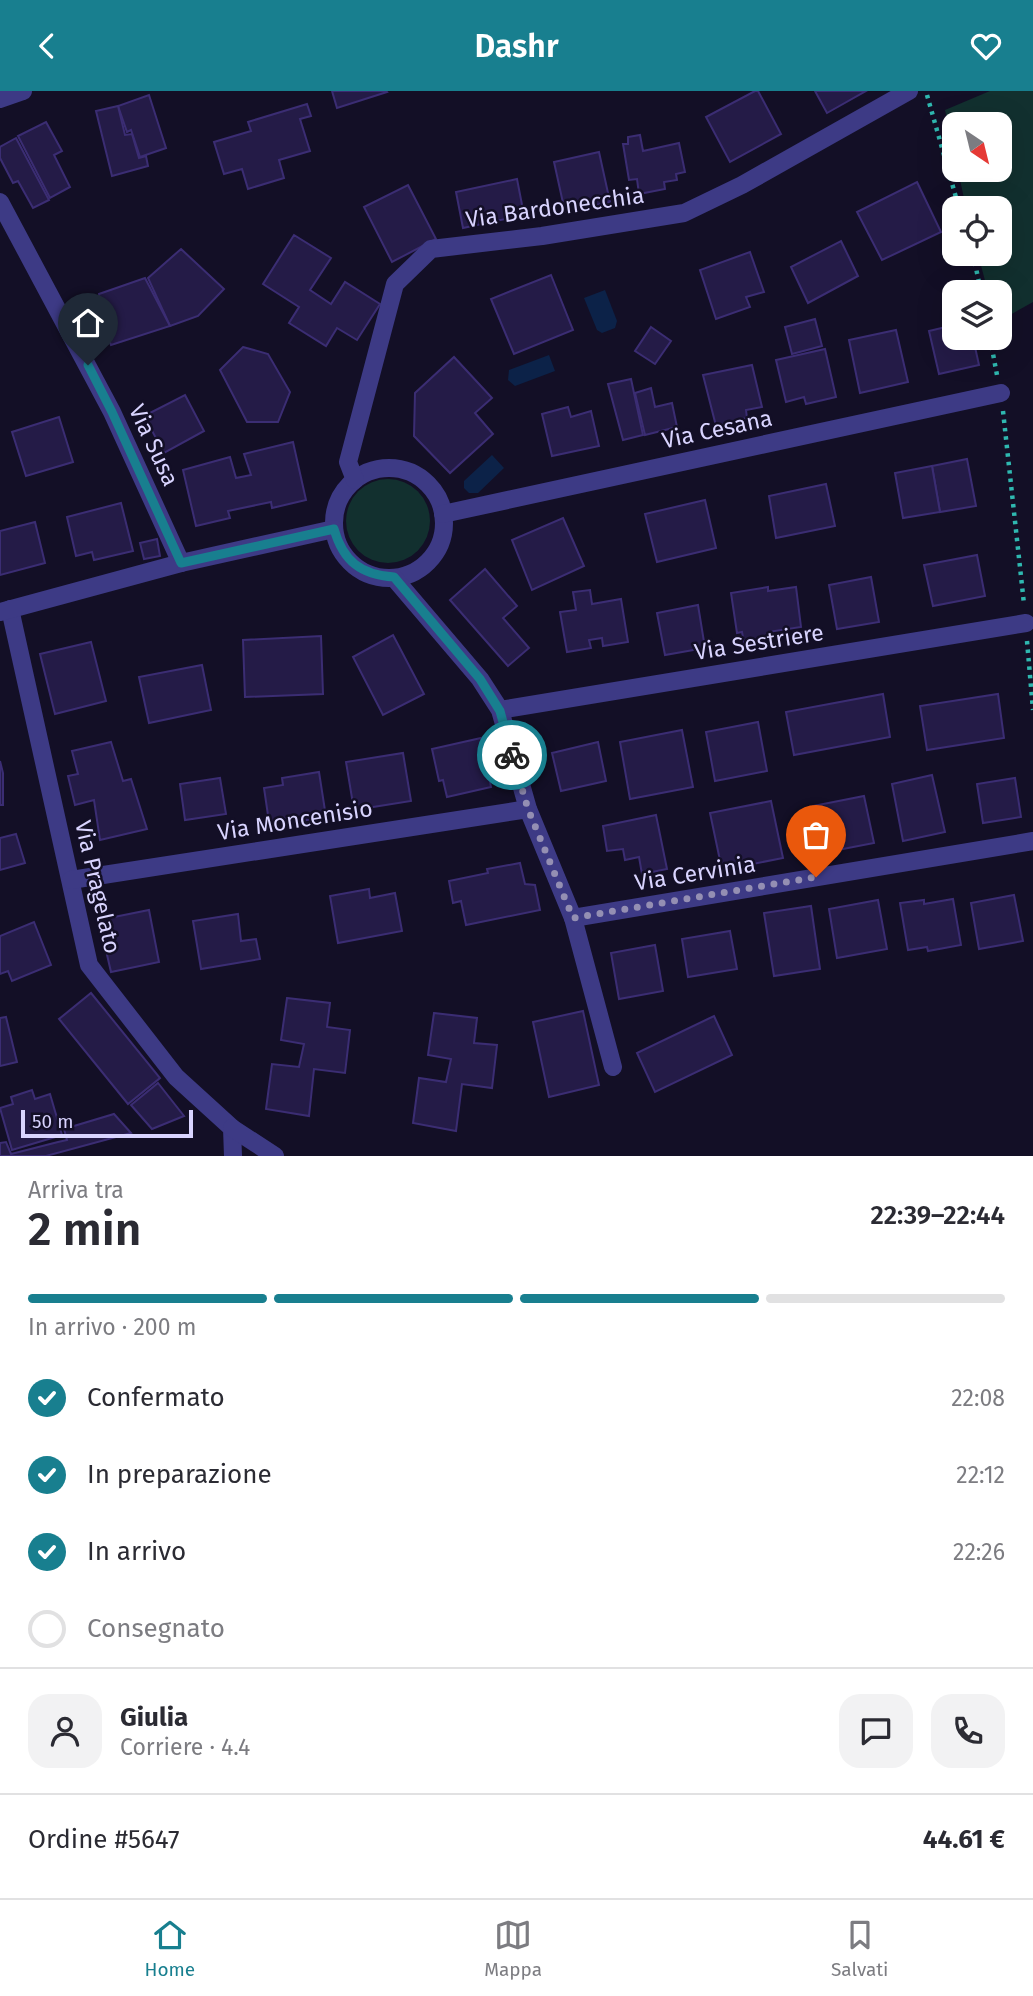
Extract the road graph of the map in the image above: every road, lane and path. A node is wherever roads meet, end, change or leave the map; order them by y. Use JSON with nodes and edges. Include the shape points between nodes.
{"nodes":[{"id":1,"x":23,"y":91,"type":"edge"},
{"id":2,"x":909,"y":91,"type":"edge"},
{"id":3,"x":926,"y":91,"type":"edge"},
{"id":4,"x":0,"y":99,"type":"edge"},
{"id":5,"x":956,"y":196,"type":"edge"},
{"id":6,"x":0,"y":202,"type":"edge"},
{"id":7,"x":992,"y":350,"type":"edge"},
{"id":8,"x":1001,"y":393,"type":"junction"},
{"id":9,"x":355,"y":480,"type":"junction"},
{"id":10,"x":443,"y":514,"type":"junction"},
{"id":11,"x":334,"y":529,"type":"junction"},
{"id":12,"x":181,"y":563,"type":"junction"},
{"id":13,"x":394,"y":577,"type":"junction"},
{"id":14,"x":5,"y":610,"type":"edge"},
{"id":15,"x":1026,"y":623,"type":"junction"},
{"id":16,"x":1033,"y":710,"type":"edge"},
{"id":17,"x":500,"y":711,"type":"junction"},
{"id":18,"x":528,"y":809,"type":"junction"},
{"id":19,"x":1033,"y":841,"type":"edge"},
{"id":20,"x":71,"y":880,"type":"junction"},
{"id":21,"x":573,"y":918,"type":"junction"},
{"id":22,"x":613,"y":1067,"type":"dead end"},
{"id":23,"x":232,"y":1128,"type":"junction"},
{"id":24,"x":233,"y":1156,"type":"edge"},
{"id":25,"x":275,"y":1156,"type":"edge"}],
"edges":[{"from":1,"to":4,"type":"street"},
{"from":2,"to":9,"type":"street","name":"Via Bardonecchia","via":[[684,213],[431,249],[395,283],[348,462]]},
{"from":3,"to":5,"type":"path"},
{"from":6,"to":12,"type":"street","name":"Via Susa","via":[[112,412]]},
{"from":7,"to":8,"type":"path"},
{"from":8,"to":10,"type":"street","name":"Via Cesana"},
{"from":8,"to":15,"type":"path"},
{"from":9,"to":10,"type":"street","via":[[370,471],[408,471],[425,481]]},
{"from":9,"to":11,"type":"street","via":[[342,494]]},
{"from":10,"to":13,"type":"street","via":[[437,549],[426,563]]},
{"from":11,"to":12,"type":"street"},
{"from":11,"to":13,"type":"street","via":[[348,559],[361,570]]},
{"from":12,"to":14,"type":"street"},
{"from":13,"to":17,"type":"street","via":[[480,679]]},
{"from":14,"to":20,"type":"street","name":"Via Pragelato"},
{"from":15,"to":16,"type":"path"},
{"from":15,"to":17,"type":"street","name":"Via Sestriere"},
{"from":17,"to":18,"type":"street"},
{"from":18,"to":20,"type":"street","name":"Via Moncenisio"},
{"from":18,"to":21,"type":"street"},
{"from":19,"to":21,"type":"street","name":"Via Cervinia"},
{"from":20,"to":23,"type":"street","name":"Via Pragelato","via":[[89,965],[176,1077]]},
{"from":21,"to":22,"type":"street"},
{"from":23,"to":24,"type":"street"},
{"from":23,"to":25,"type":"street","name":"Via Pragelato"}]}
